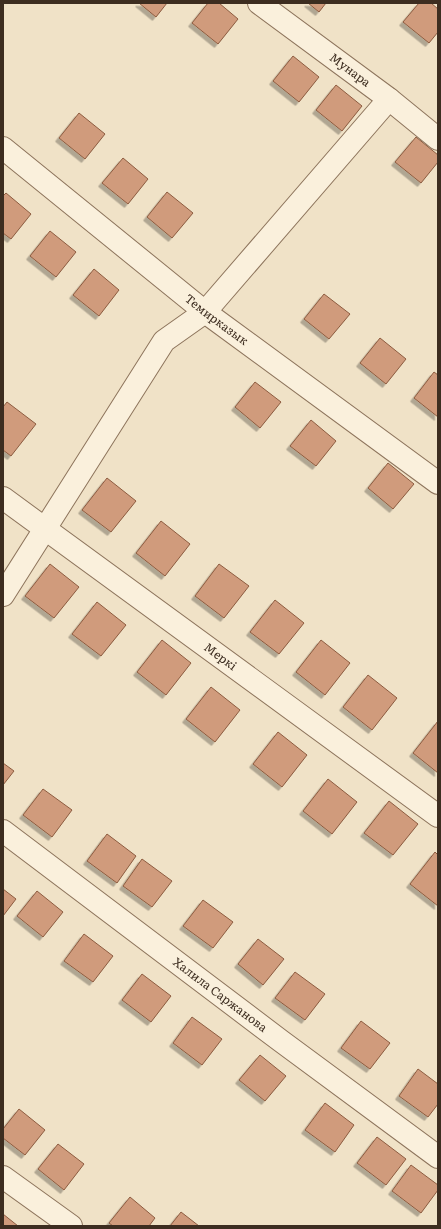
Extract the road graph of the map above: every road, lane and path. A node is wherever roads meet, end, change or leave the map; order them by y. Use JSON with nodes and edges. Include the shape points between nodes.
{"nodes":[{"id":1,"x":259,"y":3,"type":"edge"},
{"id":2,"x":389,"y":99,"type":"junction"},
{"id":3,"x":435,"y":132,"type":"edge"},
{"id":4,"x":3,"y":148,"type":"edge"},
{"id":5,"x":205,"y":312,"type":"junction"},
{"id":6,"x":438,"y":483,"type":"edge"},
{"id":7,"x":3,"y":498,"type":"edge"},
{"id":8,"x":45,"y":529,"type":"junction"},
{"id":9,"x":3,"y":594,"type":"edge"},
{"id":10,"x":438,"y":816,"type":"edge"},
{"id":11,"x":3,"y":831,"type":"edge"},
{"id":12,"x":438,"y":1157,"type":"edge"},
{"id":13,"x":3,"y":1177,"type":"edge"},
{"id":14,"x":71,"y":1226,"type":"edge"}],
"edges":[{"from":1,"to":2,"type":"street","name":"Мунара"},
{"from":2,"to":3,"type":"street","name":"Мунара"},
{"from":2,"to":5,"type":"street"},
{"from":4,"to":5,"type":"street","name":"Темирказык"},
{"from":5,"to":6,"type":"street","name":"Темирказык"},
{"from":5,"to":8,"type":"street","via":[[164,341]]},
{"from":7,"to":8,"type":"street","name":"Меркі"},
{"from":8,"to":9,"type":"street"},
{"from":8,"to":10,"type":"street","name":"Меркі"},
{"from":11,"to":12,"type":"street","name":"Халила Саржанова","via":[[281,1042]]},
{"from":13,"to":14,"type":"street"}]}
